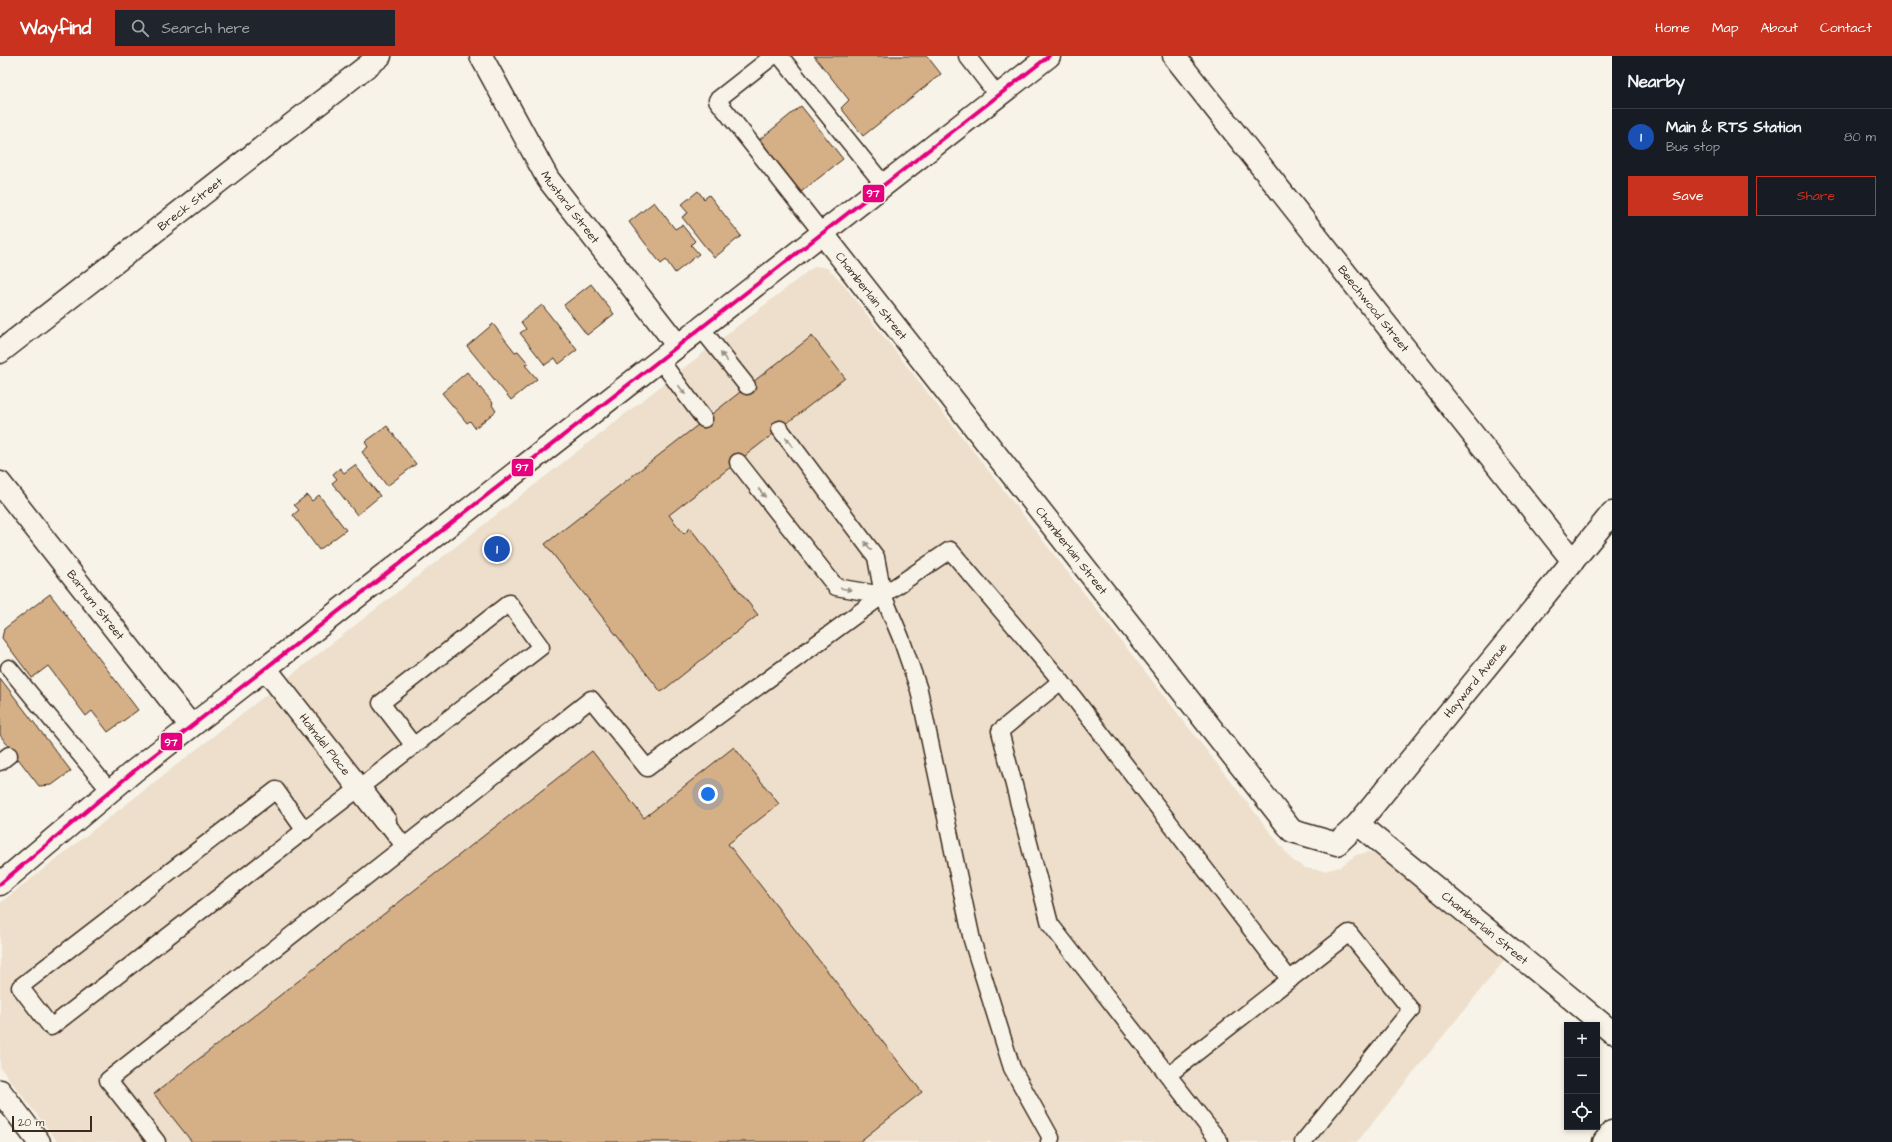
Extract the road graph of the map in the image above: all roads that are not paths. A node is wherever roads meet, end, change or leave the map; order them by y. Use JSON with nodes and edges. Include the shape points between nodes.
{"nodes":[{"id":1,"x":380,"y":56,"type":"edge"},
{"id":2,"x":481,"y":56,"type":"edge"},
{"id":3,"x":773,"y":56,"type":"edge"},
{"id":4,"x":780,"y":56,"type":"edge"},
{"id":5,"x":967,"y":56,"type":"edge"},
{"id":6,"x":1049,"y":56,"type":"edge"},
{"id":7,"x":1174,"y":56,"type":"edge"},
{"id":8,"x":998,"y":96,"type":"junction"},
{"id":9,"x":884,"y":185,"type":"junction"},
{"id":10,"x":822,"y":233,"type":"junction"},
{"id":11,"x":701,"y":328,"type":"junction"},
{"id":12,"x":678,"y":346,"type":"junction"},
{"id":13,"x":0,"y":352,"type":"edge"},
{"id":14,"x":660,"y":360,"type":"junction"},
{"id":15,"x":747,"y":386,"type":"dead end"},
{"id":16,"x":704,"y":420,"type":"dead end"},
{"id":17,"x":780,"y":430,"type":"dead end"},
{"id":18,"x":738,"y":462,"type":"dead end"},
{"id":19,"x":0,"y":483,"type":"edge"},
{"id":20,"x":1612,"y":513,"type":"edge"},
{"id":21,"x":1573,"y":561,"type":"junction"},
{"id":22,"x":882,"y":596,"type":"junction"},
{"id":23,"x":9,"y":668,"type":"dead end"},
{"id":24,"x":265,"y":668,"type":"junction"},
{"id":25,"x":1061,"y":681,"type":"junction"},
{"id":26,"x":192,"y":726,"type":"junction"},
{"id":27,"x":414,"y":746,"type":"junction"},
{"id":28,"x":360,"y":788,"type":"junction"},
{"id":29,"x":110,"y":791,"type":"junction"},
{"id":30,"x":385,"y":821,"type":"joint"},
{"id":31,"x":1358,"y":824,"type":"junction"},
{"id":32,"x":305,"y":831,"type":"junction"},
{"id":33,"x":1337,"y":844,"type":"joint"},
{"id":34,"x":404,"y":846,"type":"junction"},
{"id":35,"x":2,"y":877,"type":"edge"},
{"id":36,"x":1290,"y":980,"type":"junction"},
{"id":37,"x":1612,"y":1032,"type":"edge"},
{"id":38,"x":1168,"y":1075,"type":"junction"},
{"id":39,"x":0,"y":1091,"type":"edge"},
{"id":40,"x":1612,"y":1132,"type":"edge"},
{"id":41,"x":1051,"y":1141,"type":"edge"},
{"id":42,"x":39,"y":1142,"type":"edge"},
{"id":43,"x":157,"y":1142,"type":"edge"},
{"id":44,"x":1220,"y":1142,"type":"edge"},
{"id":45,"x":1303,"y":1142,"type":"edge"},
{"id":46,"x":1604,"y":1142,"type":"edge"}],
"edges":[{"from":1,"to":13,"type":"street","name":"Breck Street"},
{"from":2,"to":12,"type":"street","name":"Mustard Street","via":[[548,179]]},
{"from":3,"to":10,"type":"lane","via":[[717,100]]},
{"from":4,"to":9,"type":"lane"},
{"from":5,"to":8,"type":"lane"},
{"from":6,"to":8,"type":"street"},
{"from":7,"to":21,"type":"street","name":"Beechwood Street"},
{"from":8,"to":9,"type":"street"},
{"from":9,"to":10,"type":"street"},
{"from":10,"to":11,"type":"street"},
{"from":10,"to":33,"type":"street","name":"Chamberlain Street","via":[[1292,831]]},
{"from":11,"to":12,"type":"street"},
{"from":15,"to":11,"type":"lane","one_way":true},
{"from":12,"to":14,"type":"street"},
{"from":14,"to":16,"type":"lane","one_way":true},
{"from":14,"to":24,"type":"street"},
{"from":22,"to":17,"type":"lane","one_way":true,"via":[[876,557]]},
{"from":18,"to":22,"type":"lane","one_way":true,"via":[[836,587]]},
{"from":19,"to":26,"type":"street","name":"Barnum Street"},
{"from":20,"to":21,"type":"street","name":"Hayward Avenue"},
{"from":21,"to":31,"type":"street","name":"Hayward Avenue"},
{"from":22,"to":25,"type":"lane","via":[[950,550]]},
{"from":22,"to":34,"type":"lane","via":[[647,768],[591,699]]},
{"from":22,"to":41,"type":"lane","via":[[902,638],[920,690],[972,940],[1012,1068]]},
{"from":23,"to":29,"type":"lane"},
{"from":24,"to":26,"type":"street"},
{"from":24,"to":28,"type":"street","name":"Holmdel Place"},
{"from":25,"to":36,"type":"lane"},
{"from":25,"to":38,"type":"lane","via":[[1000,731],[1050,924]]},
{"from":26,"to":29,"type":"street"},
{"from":27,"to":27,"type":"lane","via":[[381,703],[508,603],[541,647]]},
{"from":27,"to":28,"type":"lane"},
{"from":28,"to":30,"type":"street","name":"Holmdel Place"},
{"from":28,"to":32,"type":"lane"},
{"from":29,"to":35,"type":"street"},
{"from":30,"to":34,"type":"lane"},
{"from":31,"to":33,"type":"street","name":"Hayward Avenue"},
{"from":31,"to":37,"type":"street","name":"Chamberlain Street"},
{"from":32,"to":32,"type":"lane","via":[[51,1027],[20,987],[276,790]]},
{"from":34,"to":43,"type":"lane","via":[[108,1080]]},
{"from":36,"to":38,"type":"lane"},
{"from":36,"to":45,"type":"lane","via":[[1349,933],[1411,1010]]},
{"from":38,"to":44,"type":"lane"},
{"from":39,"to":42,"type":"street"},
{"from":40,"to":46,"type":"street"}]}
